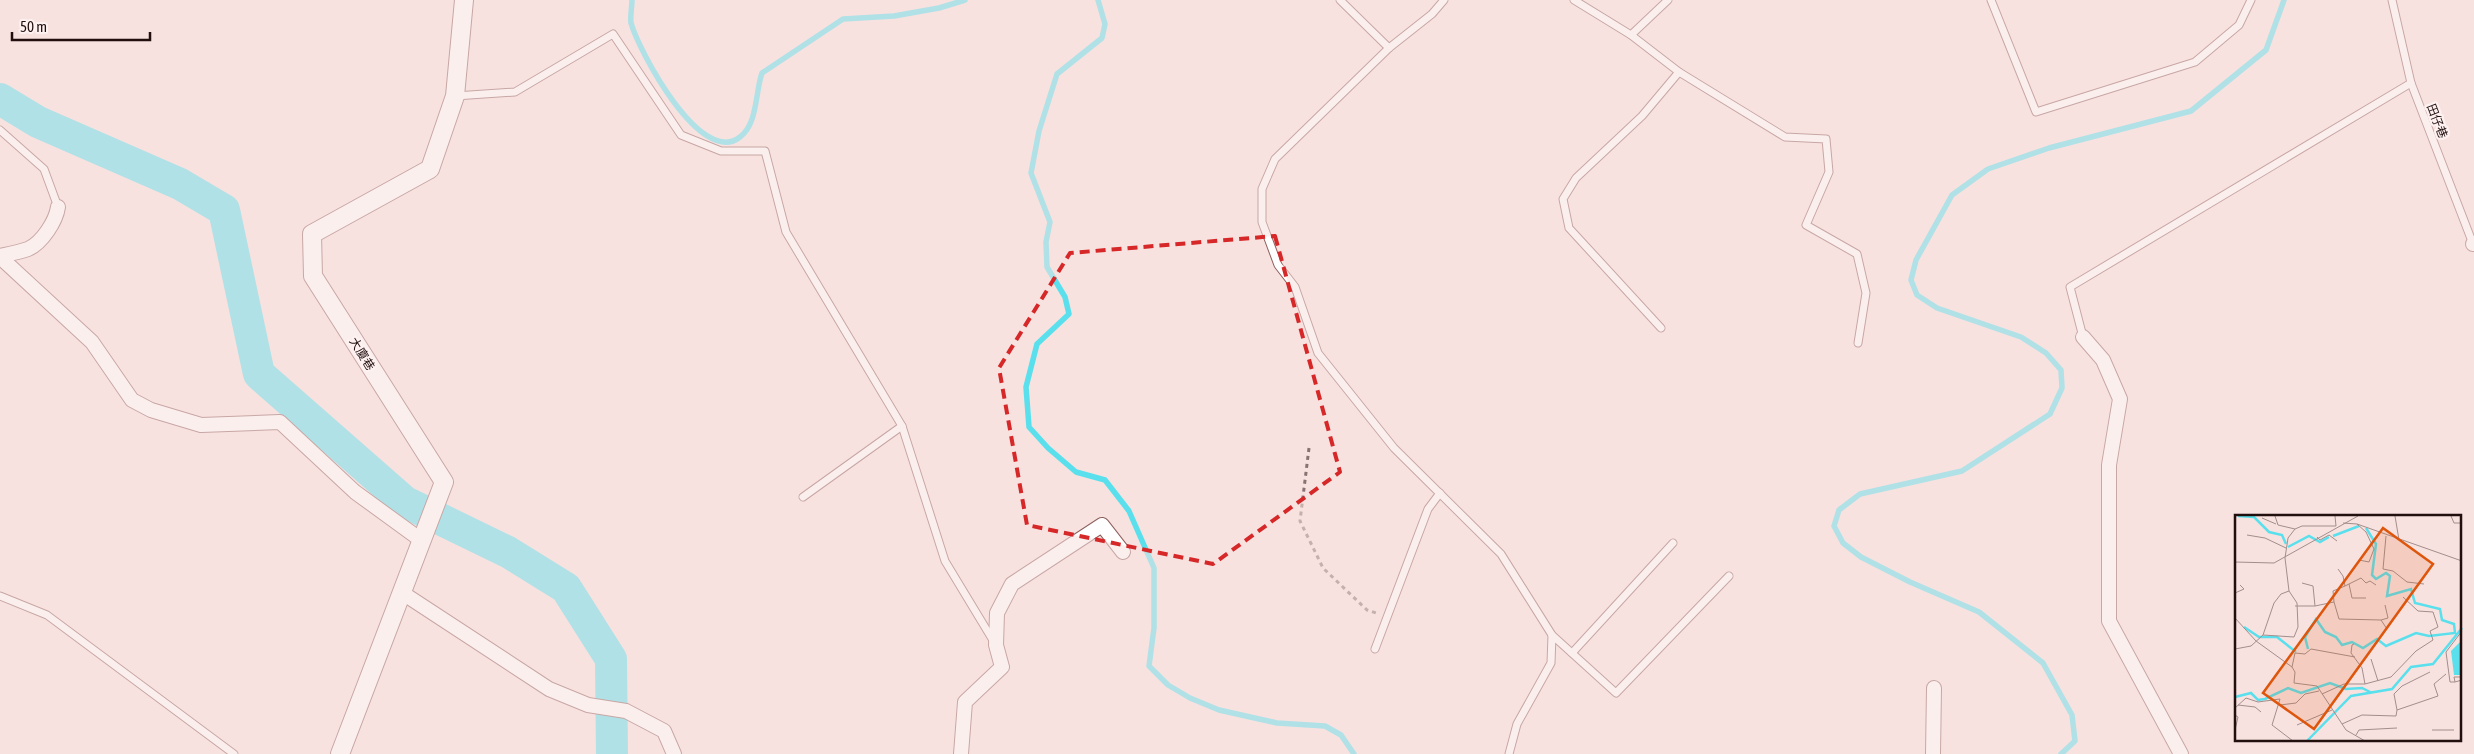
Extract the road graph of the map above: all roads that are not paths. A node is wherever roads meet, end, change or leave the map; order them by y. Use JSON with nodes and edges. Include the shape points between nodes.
{"nodes":[{"id":1,"x":464,"y":0,"type":"edge"},
{"id":2,"x":1340,"y":0,"type":"edge"},
{"id":3,"x":1444,"y":0,"type":"edge"},
{"id":4,"x":1574,"y":0,"type":"edge"},
{"id":5,"x":1668,"y":0,"type":"edge"},
{"id":6,"x":1991,"y":0,"type":"edge"},
{"id":7,"x":2251,"y":0,"type":"edge"},
{"id":8,"x":2392,"y":0,"type":"edge"},
{"id":9,"x":1631,"y":35,"type":"junction"},
{"id":10,"x":1389,"y":48,"type":"junction"},
{"id":11,"x":1679,"y":72,"type":"junction"},
{"id":12,"x":2410,"y":83,"type":"junction"},
{"id":13,"x":455,"y":96,"type":"junction"},
{"id":14,"x":0,"y":130,"type":"edge"},
{"id":15,"x":58,"y":207,"type":"joint"},
{"id":16,"x":2474,"y":245,"type":"edge"},
{"id":17,"x":0,"y":257,"type":"edge"},
{"id":18,"x":1661,"y":328,"type":"dead end"},
{"id":19,"x":2083,"y":337,"type":"joint"},
{"id":20,"x":1858,"y":343,"type":"dead end"},
{"id":21,"x":902,"y":426,"type":"junction"},
{"id":22,"x":1440,"y":492,"type":"junction"},
{"id":23,"x":803,"y":497,"type":"dead end"},
{"id":24,"x":422,"y":540,"type":"junction"},
{"id":25,"x":1673,"y":543,"type":"dead end"},
{"id":26,"x":1123,"y":552,"type":"dead end"},
{"id":27,"x":1729,"y":576,"type":"dead end"},
{"id":28,"x":402,"y":592,"type":"junction"},
{"id":29,"x":0,"y":596,"type":"edge"},
{"id":30,"x":1552,"y":635,"type":"junction"},
{"id":31,"x":996,"y":645,"type":"junction"},
{"id":32,"x":1375,"y":649,"type":"dead end"},
{"id":33,"x":1572,"y":653,"type":"junction"},
{"id":34,"x":1934,"y":688,"type":"dead end"},
{"id":35,"x":234,"y":754,"type":"edge"},
{"id":36,"x":340,"y":754,"type":"edge"},
{"id":37,"x":674,"y":754,"type":"edge"},
{"id":38,"x":961,"y":754,"type":"edge"},
{"id":39,"x":1509,"y":754,"type":"edge"},
{"id":40,"x":1933,"y":754,"type":"edge"},
{"id":41,"x":2181,"y":754,"type":"edge"}],
"edges":[{"from":1,"to":13,"type":"street","name":"大廈巷"},
{"from":2,"to":10,"type":"lane"},
{"from":3,"to":10,"type":"lane","via":[[1432,14]]},
{"from":4,"to":9,"type":"lane"},
{"from":5,"to":9,"type":"lane"},
{"from":6,"to":7,"type":"lane","via":[[2036,112],[2195,62],[2239,25]]},
{"from":8,"to":12,"type":"lane","name":"田仔巷"},
{"from":9,"to":11,"type":"lane"},
{"from":10,"to":22,"type":"lane","via":[[1275,159],[1262,189],[1262,222],[1278,265],[1296,287],[1318,353],[1394,448]]},
{"from":11,"to":18,"type":"lane","via":[[1642,116],[1576,178],[1563,199],[1569,228]]},
{"from":11,"to":20,"type":"lane","via":[[1785,137],[1826,139],[1829,172],[1806,225],[1857,254],[1866,292]]},
{"from":12,"to":16,"type":"lane","name":"田仔巷"},
{"from":12,"to":19,"type":"lane","via":[[2070,287]]},
{"from":13,"to":21,"type":"lane","via":[[515,92],[613,34],[681,135],[721,151],[765,151],[786,232]]},
{"from":13,"to":24,"type":"street","name":"大廈巷","via":[[430,169],[312,234],[313,276],[444,482]]},
{"from":14,"to":15,"type":"lane","via":[[44,169]]},
{"from":15,"to":17,"type":"street","via":[[48,229],[30,248]]},
{"from":17,"to":24,"type":"street","via":[[92,342],[132,400],[151,410],[201,425],[280,422],[355,492]]},
{"from":19,"to":41,"type":"street","via":[[2103,360],[2120,399],[2109,465],[2110,621]]},
{"from":21,"to":23,"type":"lane"},
{"from":21,"to":31,"type":"lane","via":[[945,561]]},
{"from":22,"to":30,"type":"lane","via":[[1501,554]]},
{"from":22,"to":32,"type":"lane","via":[[1428,509]]},
{"from":24,"to":28,"type":"street","name":"大廈巷"},
{"from":25,"to":33,"type":"lane"},
{"from":26,"to":31,"type":"street","via":[[1102,525],[1012,584],[997,613]]},
{"from":27,"to":33,"type":"lane","via":[[1616,693]]},
{"from":28,"to":36,"type":"street","name":"大廈巷"},
{"from":28,"to":37,"type":"street","via":[[549,689],[588,705],[626,711],[664,731]]},
{"from":29,"to":35,"type":"lane","via":[[47,615]]},
{"from":30,"to":33,"type":"lane"},
{"from":30,"to":39,"type":"lane","via":[[1551,663],[1517,724]]},
{"from":31,"to":38,"type":"street","via":[[1002,667],[966,702]]},
{"from":34,"to":40,"type":"street"}]}
